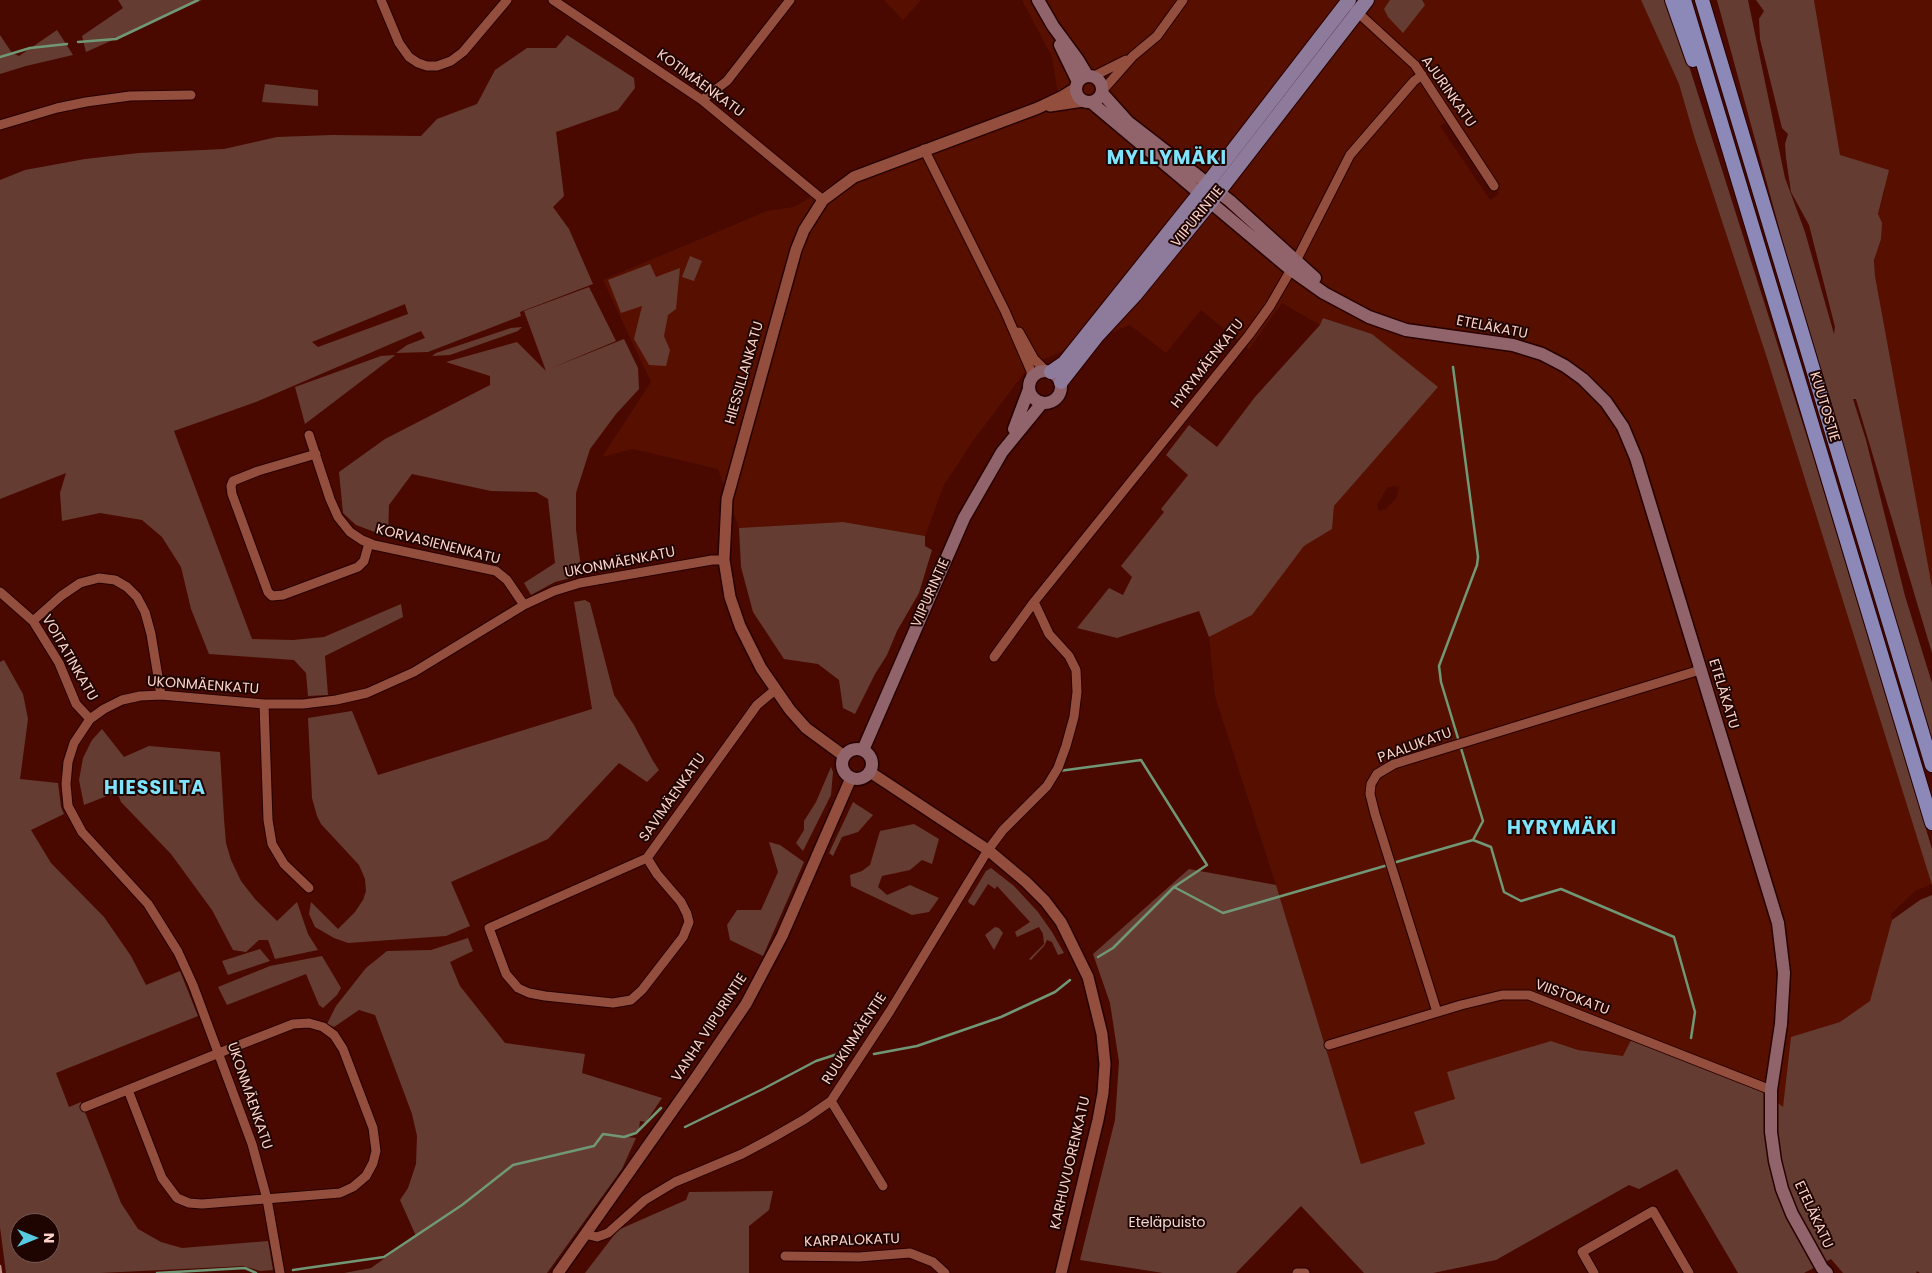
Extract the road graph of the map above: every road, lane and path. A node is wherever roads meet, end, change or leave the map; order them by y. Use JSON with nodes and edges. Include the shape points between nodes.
{"nodes":[{"id":1,"x":380,"y":0,"type":"edge"},
{"id":2,"x":507,"y":0,"type":"edge"},
{"id":3,"x":553,"y":0,"type":"edge"},
{"id":4,"x":790,"y":0,"type":"edge"},
{"id":5,"x":1038,"y":0,"type":"edge"},
{"id":6,"x":1183,"y":0,"type":"edge"},
{"id":7,"x":1367,"y":0,"type":"edge"},
{"id":8,"x":1672,"y":0,"type":"edge"},
{"id":9,"x":1684,"y":0,"type":"edge"},
{"id":10,"x":1702,"y":0,"type":"edge"},
{"id":11,"x":1712,"y":0,"type":"edge"},
{"id":12,"x":1348,"y":2,"type":"edge"},
{"id":13,"x":1358,"y":13,"type":"junction"},
{"id":14,"x":1133,"y":56,"type":"junction"},
{"id":15,"x":1422,"y":76,"type":"junction"},
{"id":16,"x":1084,"y":80,"type":"junction"},
{"id":17,"x":1103,"y":91,"type":"junction"},
{"id":18,"x":191,"y":94,"type":"dead end"},
{"id":19,"x":702,"y":100,"type":"junction"},
{"id":20,"x":1087,"y":101,"type":"junction"},
{"id":21,"x":1038,"y":108,"type":"junction"},
{"id":22,"x":0,"y":125,"type":"edge"},
{"id":23,"x":924,"y":149,"type":"junction"},
{"id":24,"x":1494,"y":186,"type":"dead end"},
{"id":25,"x":1209,"y":193,"type":"junction"},
{"id":26,"x":823,"y":200,"type":"junction"},
{"id":27,"x":1766,"y":211,"type":"junction"},
{"id":28,"x":1293,"y":265,"type":"junction"},
{"id":29,"x":1768,"y":280,"type":"junction"},
{"id":30,"x":1005,"y":311,"type":"junction"},
{"id":31,"x":1049,"y":371,"type":"junction"},
{"id":32,"x":1061,"y":382,"type":"junction"},
{"id":33,"x":1030,"y":384,"type":"junction"},
{"id":34,"x":1042,"y":403,"type":"junction"},
{"id":35,"x":309,"y":435,"type":"dead end"},
{"id":36,"x":1009,"y":442,"type":"junction"},
{"id":37,"x":316,"y":454,"type":"junction"},
{"id":38,"x":369,"y":542,"type":"junction"},
{"id":39,"x":724,"y":560,"type":"junction"},
{"id":40,"x":0,"y":592,"type":"edge"},
{"id":41,"x":1034,"y":602,"type":"junction"},
{"id":42,"x":524,"y":605,"type":"junction"},
{"id":43,"x":34,"y":622,"type":"junction"},
{"id":44,"x":994,"y":657,"type":"dead end"},
{"id":45,"x":1700,"y":670,"type":"junction"},
{"id":46,"x":775,"y":690,"type":"junction"},
{"id":47,"x":161,"y":694,"type":"junction"},
{"id":48,"x":264,"y":704,"type":"junction"},
{"id":49,"x":90,"y":719,"type":"junction"},
{"id":50,"x":863,"y":750,"type":"junction"},
{"id":51,"x":844,"y":756,"type":"junction"},
{"id":52,"x":1932,"y":765,"type":"edge"},
{"id":53,"x":870,"y":772,"type":"junction"},
{"id":54,"x":851,"y":778,"type":"junction"},
{"id":55,"x":1932,"y":823,"type":"edge"},
{"id":56,"x":988,"y":850,"type":"junction"},
{"id":57,"x":647,"y":858,"type":"junction"},
{"id":58,"x":309,"y":888,"type":"dead end"},
{"id":59,"x":1437,"y":1012,"type":"junction"},
{"id":60,"x":1329,"y":1046,"type":"dead end"},
{"id":61,"x":219,"y":1053,"type":"junction"},
{"id":62,"x":128,"y":1090,"type":"junction"},
{"id":63,"x":1771,"y":1090,"type":"junction"},
{"id":64,"x":831,"y":1101,"type":"junction"},
{"id":65,"x":85,"y":1107,"type":"dead end"},
{"id":66,"x":883,"y":1186,"type":"dead end"},
{"id":67,"x":267,"y":1199,"type":"junction"},
{"id":68,"x":585,"y":1234,"type":"junction"},
{"id":69,"x":785,"y":1256,"type":"dead end"},
{"id":70,"x":1821,"y":1271,"type":"edge"},
{"id":71,"x":280,"y":1273,"type":"edge"},
{"id":72,"x":558,"y":1273,"type":"edge"},
{"id":73,"x":945,"y":1273,"type":"edge"},
{"id":74,"x":1061,"y":1273,"type":"edge"},
{"id":75,"x":1297,"y":1273,"type":"edge"},
{"id":76,"x":1305,"y":1273,"type":"edge"},
{"id":77,"x":1594,"y":1273,"type":"edge"},
{"id":78,"x":1689,"y":1273,"type":"edge"}],
"edges":[{"from":1,"to":2,"type":"street","via":[[399,43],[409,57],[427,66],[437,66],[463,52]]},
{"from":3,"to":19,"type":"street","name":"KOTIMÄENKATU"},
{"from":4,"to":19,"type":"street","via":[[727,82]]},
{"from":5,"to":16,"type":"main road","via":[[1078,60]]},
{"from":6,"to":14,"type":"street","name":"HIESSILLANKATU","via":[[1157,36]]},
{"from":7,"to":13,"type":"main road","name":"VIIPURINTIE"},
{"from":8,"to":29,"type":"highway"},
{"from":9,"to":29,"type":"highway","name":"KUUTOSTIE"},
{"from":10,"to":27,"type":"highway","name":"KUUTOSTIE"},
{"from":11,"to":27,"type":"highway"},
{"from":12,"to":13,"type":"street","name":"AJURINKATU"},
{"from":12,"to":25,"type":"main road","name":"VIIPURINTIE"},
{"from":13,"to":15,"type":"street","name":"AJURINKATU","via":[[1415,65]]},
{"from":13,"to":25,"type":"main road","name":"VIIPURINTIE"},
{"from":14,"to":16,"type":"street","name":"HIESSILLANKATU"},
{"from":14,"to":17,"type":"street","name":"HIESSILLANKATU"},
{"from":15,"to":24,"type":"street","name":"AJURINKATU"},
{"from":15,"to":28,"type":"street","name":"HYRYMÄENKATU","via":[[1350,155]]},
{"from":16,"to":17,"type":"main road","via":[[1099,79]]},
{"from":16,"to":20,"type":"main road","via":[[1078,95]]},
{"from":16,"to":21,"type":"street","name":"HIESSILLANKATU","via":[[1063,96]]},
{"from":17,"to":20,"type":"main road","via":[[1100,98]]},
{"from":17,"to":25,"type":"main road","via":[[1128,122]]},
{"from":18,"to":22,"type":"street","via":[[130,96],[86,102]]},
{"from":19,"to":26,"type":"street","name":"KOTIMÄENKATU"},
{"from":20,"to":21,"type":"street","name":"HIESSILLANKATU"},
{"from":20,"to":25,"type":"main road"},
{"from":21,"to":23,"type":"street","name":"HIESSILLANKATU"},
{"from":23,"to":26,"type":"street","name":"HIESSILLANKATU","via":[[854,177]]},
{"from":23,"to":30,"type":"street"},
{"from":25,"to":28,"type":"main road","name":"ETELÄKATU"},
{"from":25,"to":31,"type":"main road","name":"VIIPURINTIE","via":[[1064,363]]},
{"from":25,"to":32,"type":"main road","name":"VIIPURINTIE","via":[[1135,295]]},
{"from":26,"to":39,"type":"street","name":"HIESSILLANKATU","via":[[796,250],[758,384],[727,498]]},
{"from":27,"to":52,"type":"highway","name":"KUUTOSTIE"},
{"from":28,"to":41,"type":"street","name":"HYRYMÄENKATU","via":[[1250,335]]},
{"from":28,"to":45,"type":"main road","name":"ETELÄKATU","via":[[1324,293],[1369,317],[1406,330],[1513,345],[1542,354],[1565,366],[1606,402],[1623,427],[1636,458]]},
{"from":29,"to":55,"type":"highway","name":"KUUTOSTIE"},
{"from":30,"to":31,"type":"street","via":[[1034,359]]},
{"from":30,"to":33,"type":"street","via":[[1031,371]]},
{"from":31,"to":32,"type":"main road"},
{"from":31,"to":33,"type":"main road","via":[[1040,372]]},
{"from":32,"to":34,"type":"main road","via":[[1061,392],[1056,400]]},
{"from":33,"to":34,"type":"main road","via":[[1031,396]]},
{"from":33,"to":36,"type":"main road","name":"VIIPURINTIE"},
{"from":34,"to":36,"type":"main road","name":"VIIPURINTIE"},
{"from":35,"to":37,"type":"street","name":"KORVASIENENKATU"},
{"from":36,"to":50,"type":"main road","name":"VIIPURINTIE","via":[[964,518]]},
{"from":37,"to":38,"type":"street","name":"KORVASIENENKATU","via":[[338,517],[350,532]]},
{"from":37,"to":38,"type":"street","via":[[258,470],[232,481],[232,494],[268,592],[272,596],[283,595],[358,567],[364,561]]},
{"from":38,"to":42,"type":"street","name":"KORVASIENENKATU","via":[[496,571],[507,580]]},
{"from":39,"to":42,"type":"street","name":"UKONMÄENKATU","via":[[580,583]]},
{"from":39,"to":46,"type":"street","name":"HIESSILLANKATU","via":[[730,597],[740,626]]},
{"from":40,"to":43,"type":"street","name":"VOITATINKATU"},
{"from":41,"to":44,"type":"street","name":"HYRYMÄENKATU"},
{"from":41,"to":56,"type":"street","name":"RUUKINMÄENTIE","via":[[1049,634],[1069,656],[1076,670],[1074,717],[1058,768],[1047,786],[1002,830]]},
{"from":42,"to":48,"type":"street","name":"UKONMÄENKATU","via":[[414,672],[367,693],[303,704]]},
{"from":43,"to":47,"type":"street","via":[[61,596],[80,584],[99,578],[115,580],[137,597],[145,612]]},
{"from":43,"to":49,"type":"street","name":"VOITATINKATU","via":[[59,663],[76,704]]},
{"from":45,"to":59,"type":"street","name":"PAALUKATU","via":[[1394,764],[1376,774],[1370,794],[1375,814]]},
{"from":45,"to":63,"type":"main road","name":"ETELÄKATU","via":[[1781,938],[1784,996]]},
{"from":46,"to":51,"type":"street","name":"HIESSILLANKATU","via":[[806,728]]},
{"from":46,"to":57,"type":"street","name":"SAVIMÄENKATU","via":[[757,706]]},
{"from":47,"to":48,"type":"street","name":"UKONMÄENKATU"},
{"from":47,"to":49,"type":"street","name":"UKONMÄENKATU","via":[[122,700]]},
{"from":48,"to":58,"type":"street","via":[[268,820],[272,844],[284,864]]},
{"from":49,"to":61,"type":"street","name":"UKONMÄENKATU","via":[[74,742],[68,762],[68,806],[82,832],[148,904],[165,930],[193,985]]},
{"from":50,"to":51,"type":"main road","via":[[853,749]]},
{"from":50,"to":53,"type":"main road","via":[[872,762]]},
{"from":51,"to":54,"type":"main road","via":[[842,766]]},
{"from":53,"to":54,"type":"main road","via":[[861,778]]},
{"from":53,"to":56,"type":"street","name":"KARHUVUORENKATU"},
{"from":54,"to":68,"type":"street","name":"VANHA VIIPURINTIE","via":[[760,980]]},
{"from":56,"to":64,"type":"street","name":"RUUKINMÄENTIE"},
{"from":56,"to":74,"type":"street","name":"KARHUVUORENKATU","via":[[1026,882],[1060,922],[1088,977],[1102,1034],[1103,1093]]},
{"from":57,"to":57,"type":"street","name":"SAVIMÄENKATU","via":[[489,928],[506,974],[518,988],[545,996],[613,1003],[630,1000],[642,990],[683,937],[689,922],[681,902]]},
{"from":59,"to":60,"type":"street","name":"VIISTOKATU"},
{"from":59,"to":63,"type":"street","name":"VIISTOKATU","via":[[1502,995],[1529,995]]},
{"from":61,"to":62,"type":"street"},
{"from":61,"to":67,"type":"street","name":"UKONMÄENKATU","via":[[252,1144]]},
{"from":61,"to":67,"type":"street","via":[[293,1024],[323,1027],[343,1048],[373,1128],[376,1151],[373,1163],[366,1176],[353,1188],[340,1193]]},
{"from":62,"to":65,"type":"street"},
{"from":62,"to":67,"type":"street","via":[[162,1178],[176,1198],[202,1204]]},
{"from":63,"to":70,"type":"main road","name":"ETELÄKATU","via":[[1771,1132],[1782,1189]]},
{"from":64,"to":66,"type":"street"},
{"from":64,"to":68,"type":"street","name":"RUUKINMÄENTIE","via":[[742,1154],[675,1182],[645,1200],[608,1233],[597,1236]]},
{"from":67,"to":71,"type":"street","name":"UKONMÄENKATU"},
{"from":68,"to":72,"type":"street","name":"VANHA VIIPURINTIE"},
{"from":69,"to":73,"type":"street","name":"KARPALOKATU","via":[[859,1257],[910,1253],[933,1262]]},
{"from":75,"to":76,"type":"street"},
{"from":77,"to":78,"type":"street","via":[[1582,1252],[1653,1211]]}]}
